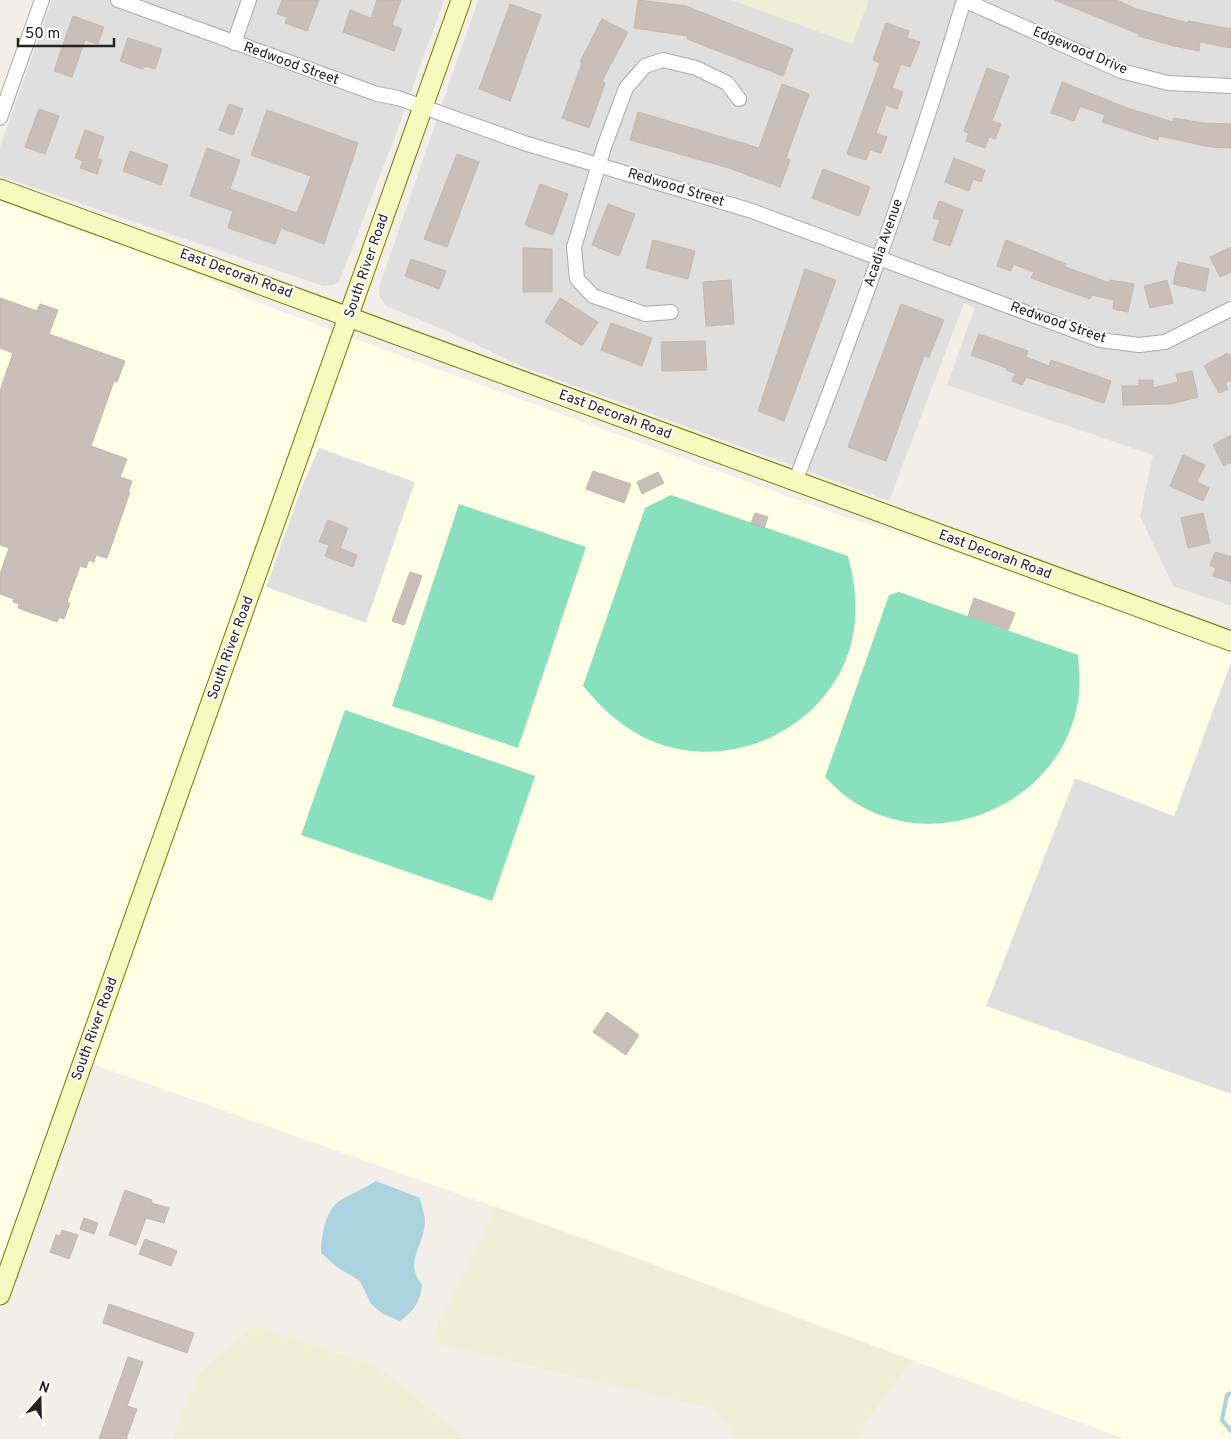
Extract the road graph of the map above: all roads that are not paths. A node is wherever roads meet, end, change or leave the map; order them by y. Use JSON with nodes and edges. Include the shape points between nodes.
{"nodes":[{"id":1,"x":42,"y":0,"type":"edge"},
{"id":2,"x":118,"y":0,"type":"edge"},
{"id":3,"x":249,"y":0,"type":"edge"},
{"id":4,"x":462,"y":0,"type":"edge"},
{"id":5,"x":964,"y":0,"type":"edge"},
{"id":6,"x":234,"y":43,"type":"junction"},
{"id":7,"x":1231,"y":86,"type":"edge"},
{"id":8,"x":739,"y":99,"type":"dead end"},
{"id":9,"x":422,"y":108,"type":"junction"},
{"id":10,"x":0,"y":118,"type":"edge"},
{"id":11,"x":599,"y":165,"type":"junction"},
{"id":12,"x":0,"y":189,"type":"edge"},
{"id":13,"x":878,"y":259,"type":"junction"},
{"id":14,"x":1231,"y":309,"type":"edge"},
{"id":15,"x":671,"y":312,"type":"dead end"},
{"id":16,"x":350,"y":316,"type":"junction"},
{"id":17,"x":795,"y":482,"type":"junction"},
{"id":18,"x":1231,"y":641,"type":"edge"},
{"id":19,"x":0,"y":1295,"type":"edge"}],
"edges":[{"from":1,"to":10,"type":"street"},
{"from":2,"to":6,"type":"street","name":"Redwood Street"},
{"from":3,"to":6,"type":"street"},
{"from":4,"to":9,"type":"street","name":"South River Road"},
{"from":5,"to":7,"type":"street","name":"Edgewood Drive","via":[[1121,71],[1168,82]]},
{"from":5,"to":13,"type":"street","name":"Acadia Avenue"},
{"from":6,"to":9,"type":"street","name":"Redwood Street"},
{"from":8,"to":11,"type":"street","via":[[727,83],[696,68],[663,60],[645,66],[626,88]]},
{"from":9,"to":11,"type":"street","name":"Redwood Street"},
{"from":9,"to":16,"type":"street","name":"South River Road"},
{"from":11,"to":13,"type":"street","name":"Redwood Street","via":[[749,210]]},
{"from":11,"to":15,"type":"street","via":[[574,247],[577,279],[593,296],[645,314]]},
{"from":12,"to":16,"type":"street","name":"East Decorah Road"},
{"from":13,"to":14,"type":"street","name":"Redwood Street","via":[[1100,340],[1139,345],[1165,342]]},
{"from":13,"to":17,"type":"street","name":"Acadia Avenue"},
{"from":16,"to":17,"type":"street","name":"East Decorah Road"},
{"from":16,"to":19,"type":"street","name":"South River Road"},
{"from":17,"to":18,"type":"street","name":"East Decorah Road"}]}
